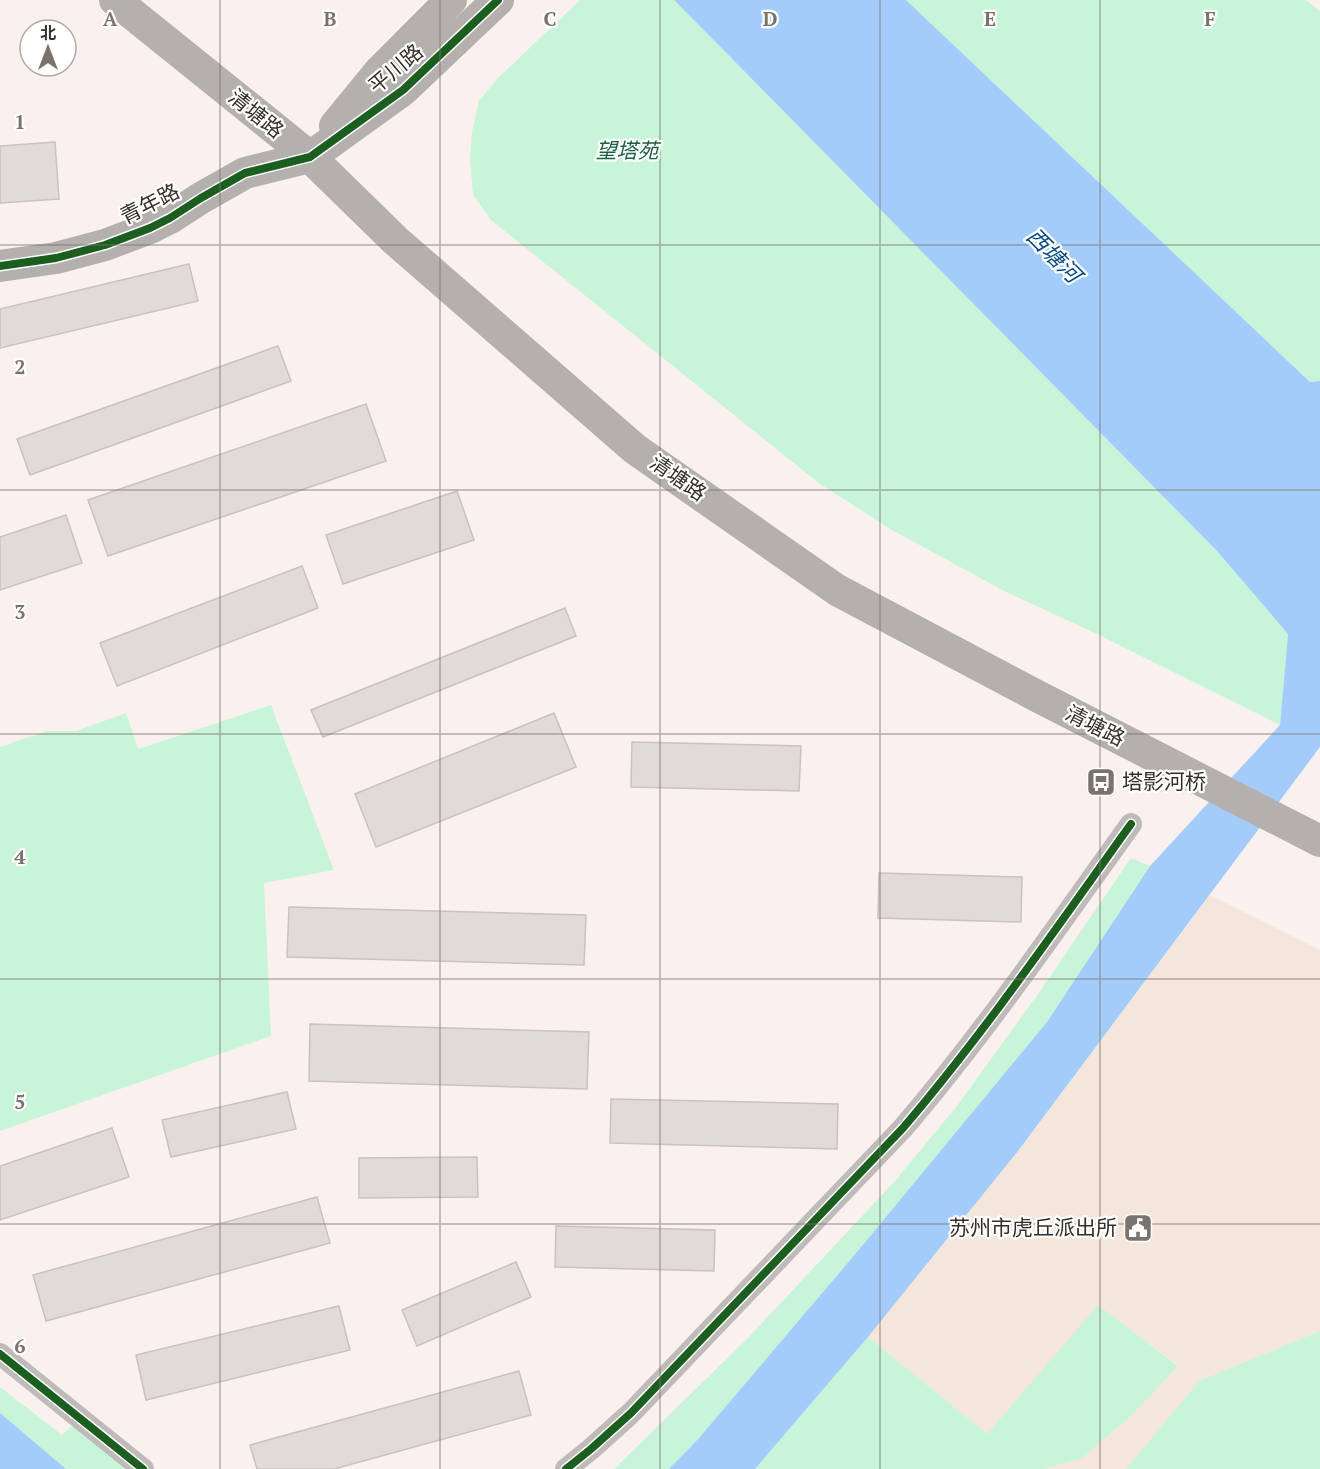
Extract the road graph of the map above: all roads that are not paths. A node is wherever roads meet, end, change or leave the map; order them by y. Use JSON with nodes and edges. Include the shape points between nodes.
{"nodes":[{"id":1,"x":115,"y":0,"type":"edge"},
{"id":2,"x":451,"y":0,"type":"edge"},
{"id":3,"x":498,"y":0,"type":"edge"},
{"id":4,"x":310,"y":157,"type":"junction"},
{"id":5,"x":0,"y":266,"type":"edge"},
{"id":6,"x":1131,"y":825,"type":"dead end"},
{"id":7,"x":1320,"y":842,"type":"edge"},
{"id":8,"x":0,"y":1354,"type":"edge"},
{"id":9,"x":143,"y":1469,"type":"edge"},
{"id":10,"x":566,"y":1469,"type":"edge"}],
"edges":[{"from":1,"to":4,"type":"main road","name":"清塘路"},
{"from":2,"to":4,"type":"main road","name":"平川路","via":[[380,71]]},
{"from":3,"to":4,"type":"main road","name":"平川路","via":[[403,90]]},
{"from":4,"to":5,"type":"main road","name":"青年路","via":[[245,173],[170,218],[105,245],[56,258]]},
{"from":4,"to":7,"type":"main road","name":"清塘路","via":[[395,240],[635,449],[837,590]]},
{"from":6,"to":10,"type":"street","via":[[995,1012],[903,1128],[631,1413]]},
{"from":8,"to":9,"type":"street"}]}
